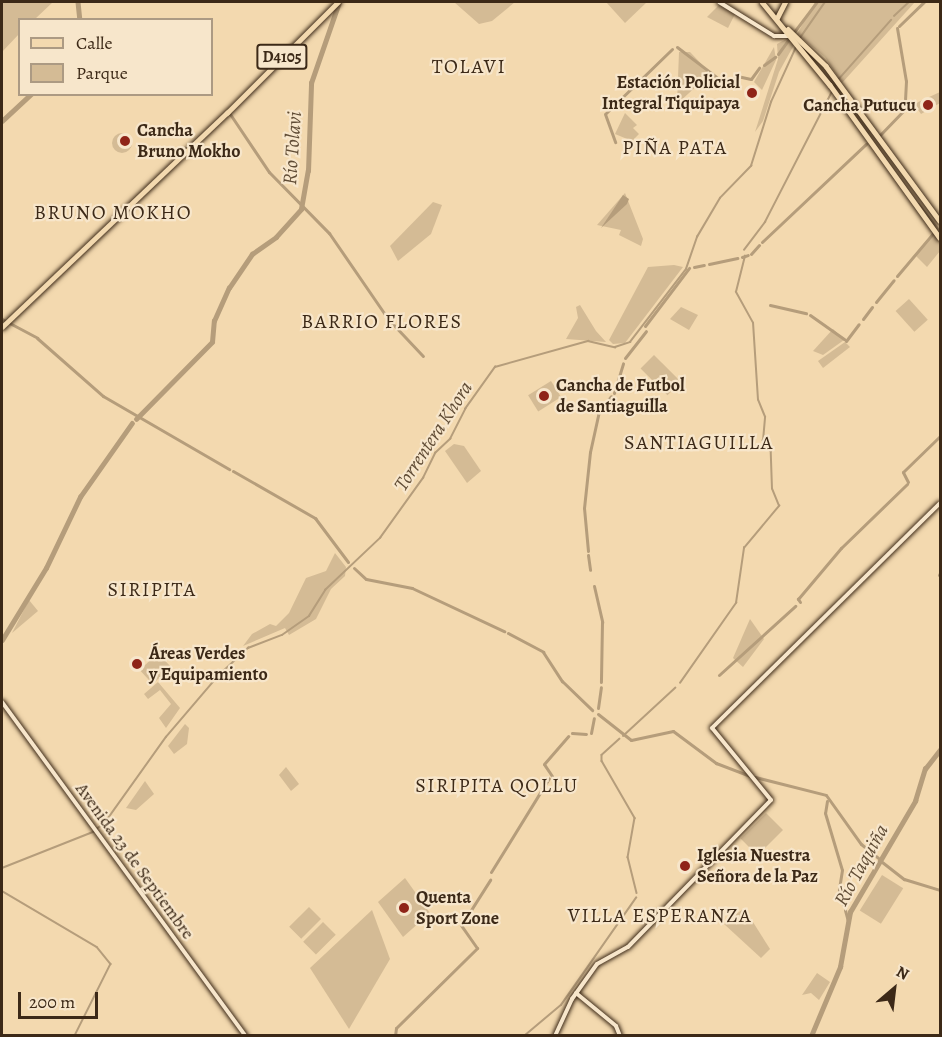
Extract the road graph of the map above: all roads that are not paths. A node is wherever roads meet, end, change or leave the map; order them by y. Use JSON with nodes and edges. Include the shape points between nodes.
{"nodes":[{"id":1,"x":338,"y":2,"type":"edge"},
{"id":2,"x":719,"y":2,"type":"edge"},
{"id":3,"x":762,"y":2,"type":"edge"},
{"id":4,"x":785,"y":2,"type":"edge"},
{"id":5,"x":777,"y":18,"type":"junction"},
{"id":6,"x":794,"y":38,"type":"junction"},
{"id":7,"x":802,"y":47,"type":"junction"},
{"id":8,"x":822,"y":61,"type":"junction"},
{"id":9,"x":816,"y":66,"type":"junction"},
{"id":10,"x":940,"y":221,"type":"edge"},
{"id":11,"x":940,"y":238,"type":"edge"},
{"id":12,"x":2,"y":327,"type":"edge"},
{"id":13,"x":940,"y":503,"type":"edge"},
{"id":14,"x":2,"y":702,"type":"edge"},
{"id":15,"x":576,"y":993,"type":"junction"},
{"id":16,"x":246,"y":1035,"type":"edge"},
{"id":17,"x":555,"y":1035,"type":"edge"},
{"id":18,"x":620,"y":1035,"type":"edge"}],
"edges":[{"from":1,"to":12,"type":"main road","number":"D4105"},
{"from":2,"to":6,"type":"main road","via":[[774,36]]},
{"from":3,"to":5,"type":"main road"},
{"from":4,"to":5,"type":"main road"},
{"from":5,"to":6,"type":"main road"},
{"from":6,"to":7,"type":"main road"},
{"from":7,"to":8,"type":"main road"},
{"from":7,"to":9,"type":"main road"},
{"from":8,"to":9,"type":"main road"},
{"from":8,"to":10,"type":"main road"},
{"from":9,"to":11,"type":"main road"},
{"from":13,"to":15,"type":"main road","via":[[712,728],[771,800],[628,947],[597,964]]},
{"from":14,"to":16,"type":"main road","name":"Avenida 23 de Septiembre"},
{"from":15,"to":17,"type":"main road"},
{"from":15,"to":18,"type":"main road","via":[[616,1026]]}]}
